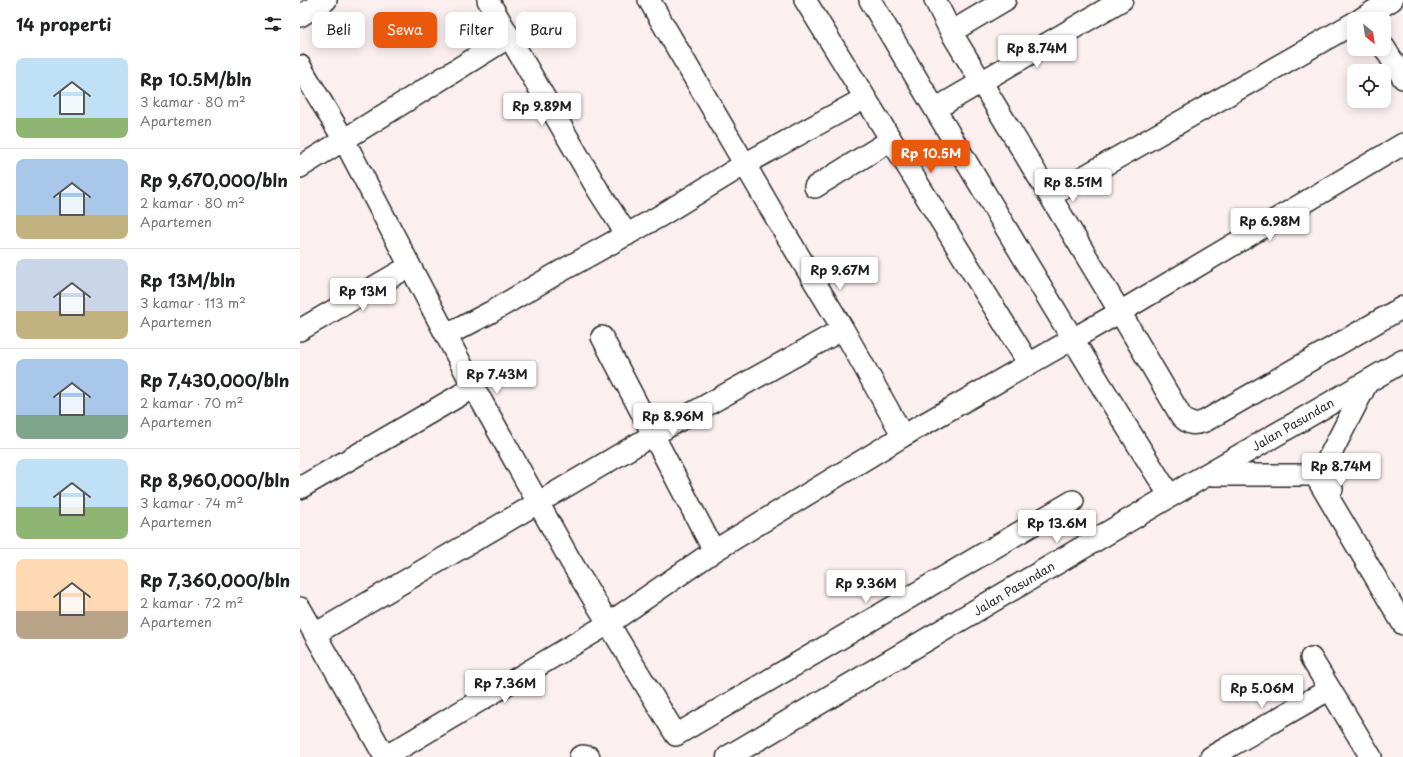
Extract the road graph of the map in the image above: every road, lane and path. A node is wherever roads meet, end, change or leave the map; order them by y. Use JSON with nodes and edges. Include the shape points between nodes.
{"nodes":[{"id":1,"x":326,"y":0,"type":"edge"},
{"id":2,"x":488,"y":0,"type":"edge"},
{"id":3,"x":649,"y":0,"type":"edge"},
{"id":4,"x":806,"y":0,"type":"edge"},
{"id":5,"x":870,"y":0,"type":"edge"},
{"id":6,"x":935,"y":0,"type":"edge"},
{"id":7,"x":1005,"y":0,"type":"edge"},
{"id":8,"x":1122,"y":0,"type":"edge"},
{"id":9,"x":1392,"y":0,"type":"edge"},
{"id":10,"x":1367,"y":12,"type":"edge"},
{"id":11,"x":300,"y":16,"type":"edge"},
{"id":12,"x":1347,"y":23,"type":"edge"},
{"id":13,"x":951,"y":32,"type":"junction"},
{"id":14,"x":509,"y":37,"type":"junction"},
{"id":15,"x":1390,"y":56,"type":"edge"},
{"id":16,"x":300,"y":66,"type":"edge"},
{"id":17,"x":1403,"y":78,"type":"edge"},
{"id":18,"x":982,"y":82,"type":"junction"},
{"id":19,"x":865,"y":98,"type":"junction"},
{"id":20,"x":935,"y":109,"type":"junction"},
{"id":21,"x":344,"y":140,"type":"junction"},
{"id":22,"x":891,"y":140,"type":"junction"},
{"id":23,"x":1403,"y":144,"type":"edge"},
{"id":24,"x":745,"y":164,"type":"junction"},
{"id":25,"x":300,"y":167,"type":"edge"},
{"id":26,"x":815,"y":187,"type":"dead end"},
{"id":27,"x":1050,"y":196,"type":"junction"},
{"id":28,"x":627,"y":234,"type":"junction"},
{"id":29,"x":410,"y":266,"type":"junction"},
{"id":30,"x":1403,"y":307,"type":"edge"},
{"id":31,"x":1120,"y":312,"type":"junction"},
{"id":32,"x":844,"y":329,"type":"junction"},
{"id":33,"x":300,"y":330,"type":"edge"},
{"id":34,"x":447,"y":335,"type":"junction"},
{"id":35,"x":602,"y":337,"type":"dead end"},
{"id":36,"x":1073,"y":338,"type":"junction"},
{"id":37,"x":1403,"y":361,"type":"edge"},
{"id":38,"x":1028,"y":364,"type":"junction"},
{"id":39,"x":1367,"y":383,"type":"junction"},
{"id":40,"x":474,"y":387,"type":"junction"},
{"id":41,"x":653,"y":434,"type":"junction"},
{"id":42,"x":903,"y":436,"type":"junction"},
{"id":43,"x":1319,"y":473,"type":"junction"},
{"id":44,"x":1206,"y":475,"type":"junction"},
{"id":45,"x":300,"y":488,"type":"edge"},
{"id":46,"x":1170,"y":496,"type":"junction"},
{"id":47,"x":1073,"y":501,"type":"dead end"},
{"id":48,"x":538,"y":502,"type":"junction"},
{"id":49,"x":714,"y":551,"type":"junction"},
{"id":50,"x":300,"y":608,"type":"edge"},
{"id":51,"x":1403,"y":610,"type":"edge"},
{"id":52,"x":608,"y":624,"type":"junction"},
{"id":53,"x":1403,"y":624,"type":"edge"},
{"id":54,"x":315,"y":634,"type":"junction"},
{"id":55,"x":1311,"y":658,"type":"dead end"},
{"id":56,"x":1330,"y":689,"type":"junction"},
{"id":57,"x":1366,"y":755,"type":"edge"},
{"id":58,"x":385,"y":757,"type":"edge"},
{"id":59,"x":580,"y":757,"type":"edge"},
{"id":60,"x":588,"y":757,"type":"edge"},
{"id":61,"x":728,"y":757,"type":"edge"},
{"id":62,"x":1211,"y":757,"type":"edge"}],
"edges":[{"from":1,"to":11,"type":"street"},
{"from":2,"to":14,"type":"street"},
{"from":3,"to":24,"type":"street"},
{"from":4,"to":19,"type":"street"},
{"from":5,"to":20,"type":"street"},
{"from":6,"to":13,"type":"street"},
{"from":7,"to":13,"type":"street"},
{"from":8,"to":18,"type":"street"},
{"from":9,"to":10,"type":"street"},
{"from":12,"to":27,"type":"street"},
{"from":13,"to":18,"type":"street"},
{"from":14,"to":21,"type":"street"},
{"from":14,"to":28,"type":"street","via":[[598,190]]},
{"from":15,"to":17,"type":"street"},
{"from":16,"to":21,"type":"street"},
{"from":18,"to":20,"type":"street"},
{"from":18,"to":27,"type":"street"},
{"from":19,"to":22,"type":"street"},
{"from":19,"to":24,"type":"street"},
{"from":20,"to":36,"type":"street"},
{"from":21,"to":25,"type":"street"},
{"from":21,"to":29,"type":"street"},
{"from":22,"to":26,"type":"street"},
{"from":22,"to":38,"type":"street"},
{"from":23,"to":31,"type":"street"},
{"from":24,"to":28,"type":"street"},
{"from":24,"to":32,"type":"street"},
{"from":27,"to":31,"type":"street"},
{"from":28,"to":34,"type":"street"},
{"from":29,"to":33,"type":"street"},
{"from":29,"to":34,"type":"street"},
{"from":30,"to":31,"type":"street","via":[[1206,421],[1193,424],[1180,416]]},
{"from":31,"to":36,"type":"street"},
{"from":32,"to":41,"type":"street"},
{"from":32,"to":42,"type":"street"},
{"from":34,"to":40,"type":"street"},
{"from":35,"to":41,"type":"street"},
{"from":36,"to":38,"type":"street"},
{"from":36,"to":46,"type":"street"},
{"from":37,"to":39,"type":"street","name":"Jalan Pasundan"},
{"from":38,"to":42,"type":"street"},
{"from":39,"to":43,"type":"street"},
{"from":39,"to":44,"type":"street","name":"Jalan Pasundan"},
{"from":40,"to":45,"type":"street"},
{"from":40,"to":48,"type":"street"},
{"from":41,"to":48,"type":"street"},
{"from":41,"to":49,"type":"street"},
{"from":42,"to":49,"type":"street"},
{"from":43,"to":44,"type":"street"},
{"from":43,"to":51,"type":"street"},
{"from":43,"to":53,"type":"street"},
{"from":44,"to":46,"type":"street","name":"Jalan Pasundan"},
{"from":46,"to":61,"type":"street","name":"Jalan Pasundan"},
{"from":47,"to":52,"type":"street","via":[[676,735]]},
{"from":48,"to":52,"type":"street"},
{"from":48,"to":54,"type":"street"},
{"from":49,"to":52,"type":"street"},
{"from":50,"to":54,"type":"street"},
{"from":52,"to":58,"type":"street"},
{"from":54,"to":58,"type":"street"},
{"from":55,"to":56,"type":"street"},
{"from":56,"to":57,"type":"street"},
{"from":56,"to":62,"type":"street"},
{"from":59,"to":60,"type":"street"}]}
